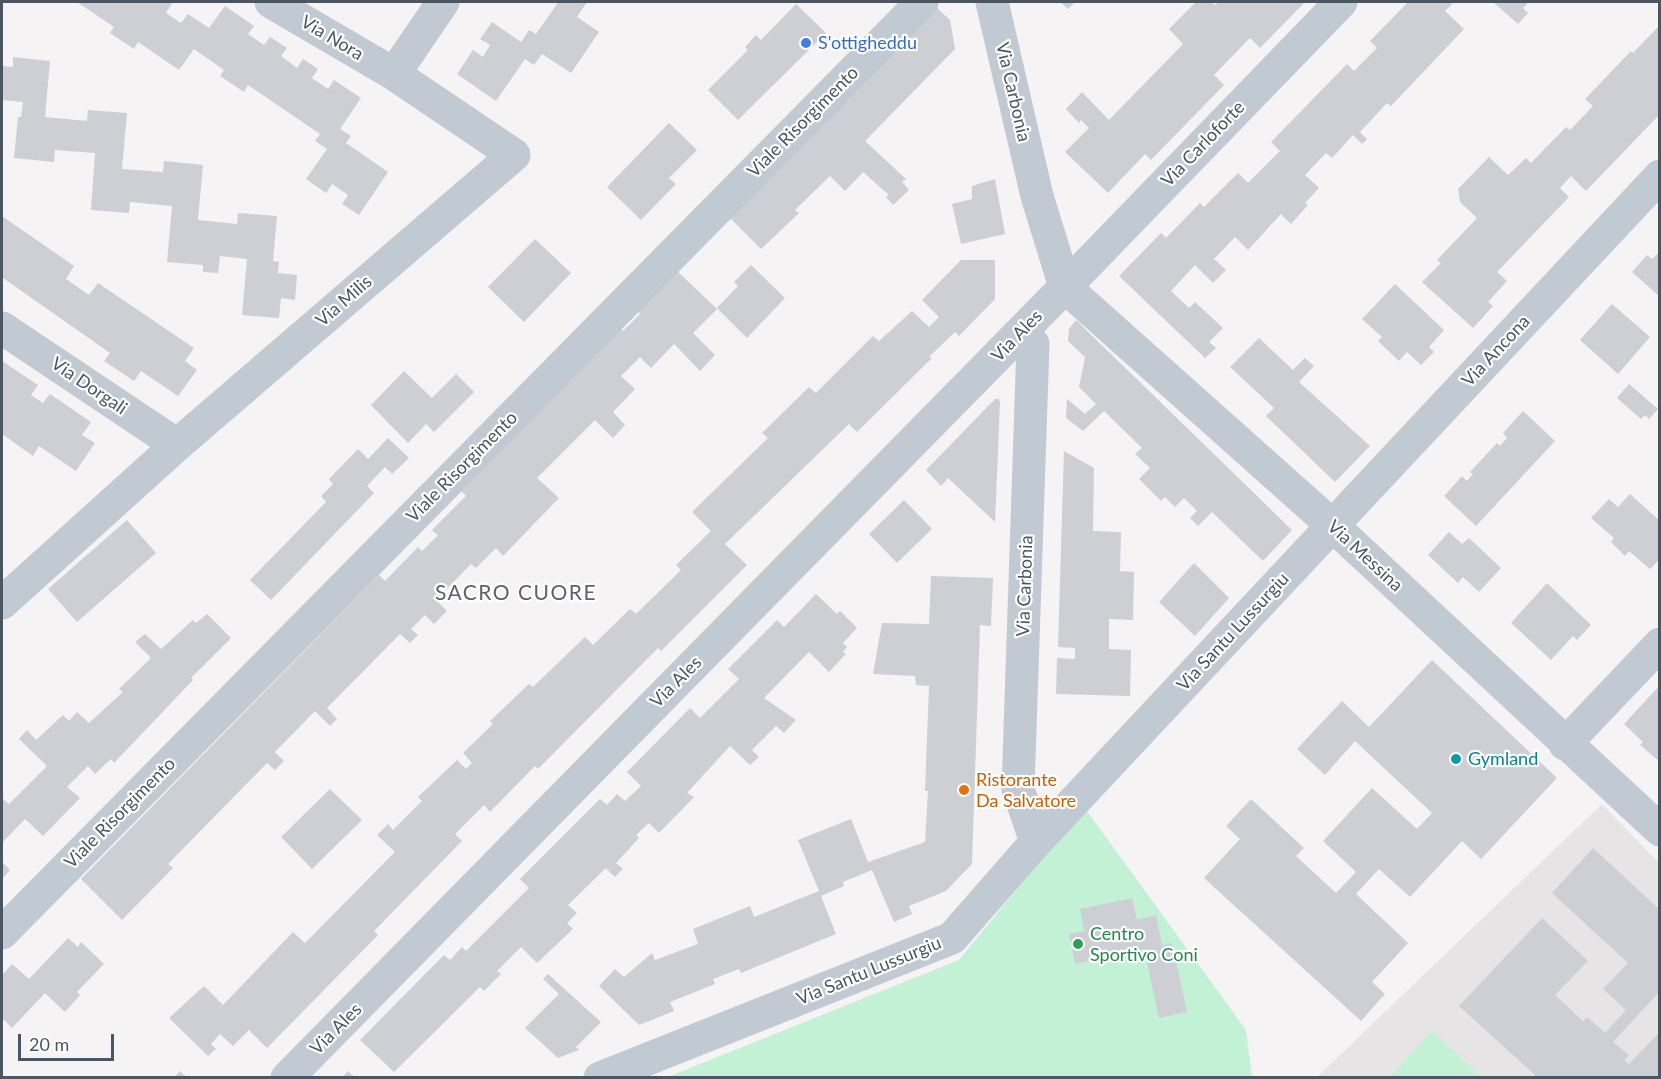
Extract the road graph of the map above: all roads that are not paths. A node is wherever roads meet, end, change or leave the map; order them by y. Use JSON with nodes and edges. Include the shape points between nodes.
{"nodes":[{"id":1,"x":271,"y":2,"type":"edge"},
{"id":2,"x":443,"y":2,"type":"edge"},
{"id":3,"x":922,"y":2,"type":"edge"},
{"id":4,"x":992,"y":2,"type":"edge"},
{"id":5,"x":1341,"y":2,"type":"edge"},
{"id":6,"x":394,"y":74,"type":"junction"},
{"id":7,"x":1659,"y":176,"type":"edge"},
{"id":8,"x":1065,"y":287,"type":"junction"},
{"id":9,"x":2,"y":328,"type":"edge"},
{"id":10,"x":1022,"y":331,"type":"junction"},
{"id":11,"x":177,"y":445,"type":"junction"},
{"id":12,"x":1333,"y":526,"type":"junction"},
{"id":13,"x":2,"y":603,"type":"edge"},
{"id":14,"x":1659,"y":644,"type":"edge"},
{"id":15,"x":1565,"y":744,"type":"junction"},
{"id":16,"x":1659,"y":830,"type":"edge"},
{"id":17,"x":1036,"y":842,"type":"junction"},
{"id":18,"x":2,"y":933,"type":"edge"},
{"id":19,"x":287,"y":1077,"type":"edge"},
{"id":20,"x":600,"y":1077,"type":"edge"}],
"edges":[{"from":1,"to":6,"type":"street","name":"Via Nora"},
{"from":2,"to":6,"type":"street"},
{"from":3,"to":18,"type":"street","name":"Viale Risorgimento"},
{"from":4,"to":8,"type":"street","name":"Via Carbonia","via":[[1037,196]]},
{"from":5,"to":8,"type":"street","name":"Via Carloforte"},
{"from":6,"to":11,"type":"street","name":"Via Milis","via":[[514,155]]},
{"from":7,"to":12,"type":"street","name":"Via Ancona"},
{"from":8,"to":10,"type":"street","name":"Via Ales"},
{"from":8,"to":12,"type":"street","name":"Via Messina"},
{"from":9,"to":11,"type":"street","name":"Via Dorgali"},
{"from":10,"to":17,"type":"street","name":"Via Carbonia","via":[[1033,344],[1018,789]]},
{"from":10,"to":19,"type":"street","name":"Via Ales"},
{"from":11,"to":13,"type":"street","name":"Via Milis"},
{"from":12,"to":15,"type":"street","name":"Via Messina"},
{"from":12,"to":17,"type":"street","name":"Via Santu Lussurgiu"},
{"from":14,"to":15,"type":"street"},
{"from":15,"to":16,"type":"street","name":"Via Messina"},
{"from":17,"to":20,"type":"street","name":"Via Santu Lussurgiu","via":[[952,938]]}]}
